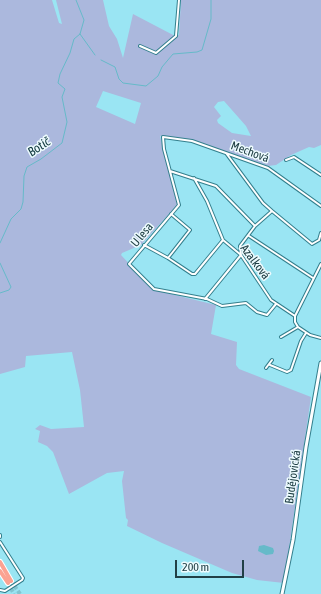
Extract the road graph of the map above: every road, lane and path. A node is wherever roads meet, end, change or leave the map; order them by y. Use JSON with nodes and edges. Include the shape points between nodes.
{"nodes":[{"id":1,"x":179,"y":0,"type":"edge"},
{"id":2,"x":140,"y":46,"type":"dead end"},
{"id":3,"x":163,"y":137,"type":"joint"},
{"id":4,"x":225,"y":152,"type":"junction"},
{"id":5,"x":286,"y":160,"type":"dead end"},
{"id":6,"x":170,"y":171,"type":"junction"},
{"id":7,"x":321,"y":175,"type":"edge"},
{"id":8,"x":194,"y":178,"type":"junction"},
{"id":9,"x":321,"y":206,"type":"edge"},
{"id":10,"x":272,"y":211,"type":"junction"},
{"id":11,"x":171,"y":214,"type":"junction"},
{"id":12,"x":256,"y":226,"type":"junction"},
{"id":13,"x":321,"y":233,"type":"edge"},
{"id":14,"x":248,"y":236,"type":"junction"},
{"id":15,"x":224,"y":240,"type":"junction"},
{"id":16,"x":320,"y":241,"type":"edge"},
{"id":17,"x":144,"y":245,"type":"junction"},
{"id":18,"x":241,"y":255,"type":"junction"},
{"id":19,"x":168,"y":258,"type":"junction"},
{"id":20,"x":321,"y":264,"type":"edge"},
{"id":21,"x":313,"y":278,"type":"junction"},
{"id":22,"x":205,"y":299,"type":"junction"},
{"id":23,"x":276,"y":304,"type":"junction"},
{"id":24,"x":295,"y":316,"type":"junction"},
{"id":25,"x":298,"y":327,"type":"junction"},
{"id":26,"x":306,"y":333,"type":"junction"},
{"id":27,"x":281,"y":337,"type":"dead end"},
{"id":28,"x":321,"y":338,"type":"edge"},
{"id":29,"x":272,"y":360,"type":"dead end"},
{"id":30,"x":321,"y":363,"type":"edge"},
{"id":31,"x":270,"y":365,"type":"junction"},
{"id":32,"x":266,"y":368,"type":"dead end"},
{"id":33,"x":0,"y":542,"type":"edge"},
{"id":34,"x":0,"y":562,"type":"edge"},
{"id":35,"x":0,"y":571,"type":"edge"},
{"id":36,"x":0,"y":590,"type":"edge"},
{"id":37,"x":282,"y":594,"type":"edge"}],
"edges":[{"from":1,"to":2,"type":"street","via":[[176,36],[156,53]]},
{"from":3,"to":4,"type":"street","name":"Mechová","via":[[192,141]]},
{"from":3,"to":6,"type":"street","name":"U lesa"},
{"from":4,"to":9,"type":"street","name":"Mechová","via":[[273,170]]},
{"from":4,"to":10,"type":"street"},
{"from":5,"to":7,"type":"street","via":[[294,157]]},
{"from":6,"to":8,"type":"street"},
{"from":6,"to":11,"type":"street","name":"U lesa","via":[[180,205]]},
{"from":8,"to":12,"type":"street","via":[[216,186]]},
{"from":8,"to":15,"type":"street","name":"Azalková"},
{"from":10,"to":12,"type":"street"},
{"from":10,"to":16,"type":"street","via":[[312,244]]},
{"from":11,"to":17,"type":"street","name":"U lesa"},
{"from":11,"to":19,"type":"street","via":[[190,230]]},
{"from":12,"to":14,"type":"street"},
{"from":13,"to":16,"type":"street"},
{"from":14,"to":18,"type":"street","via":[[240,246]]},
{"from":14,"to":21,"type":"street"},
{"from":15,"to":18,"type":"street","name":"Azalková"},
{"from":15,"to":19,"type":"street","via":[[195,274]]},
{"from":17,"to":19,"type":"street"},
{"from":17,"to":22,"type":"street","name":"U lesa","via":[[129,264],[154,289]]},
{"from":18,"to":22,"type":"street"},
{"from":18,"to":23,"type":"street","name":"Azalková"},
{"from":20,"to":21,"type":"street"},
{"from":21,"to":24,"type":"street"},
{"from":22,"to":23,"type":"street","via":[[222,306],[246,304],[267,315]]},
{"from":23,"to":24,"type":"street","name":"Azalková"},
{"from":24,"to":25,"type":"street"},
{"from":25,"to":26,"type":"street"},
{"from":25,"to":27,"type":"street"},
{"from":26,"to":28,"type":"street"},
{"from":26,"to":31,"type":"street","via":[[291,370],[286,372]]},
{"from":29,"to":31,"type":"street"},
{"from":30,"to":37,"type":"main road","name":"Budějovická"},
{"from":31,"to":32,"type":"street"},
{"from":33,"to":36,"type":"street","via":[[23,576],[22,580],[5,591]]},
{"from":34,"to":35,"type":"highway","via":[[10,582]]}]}
